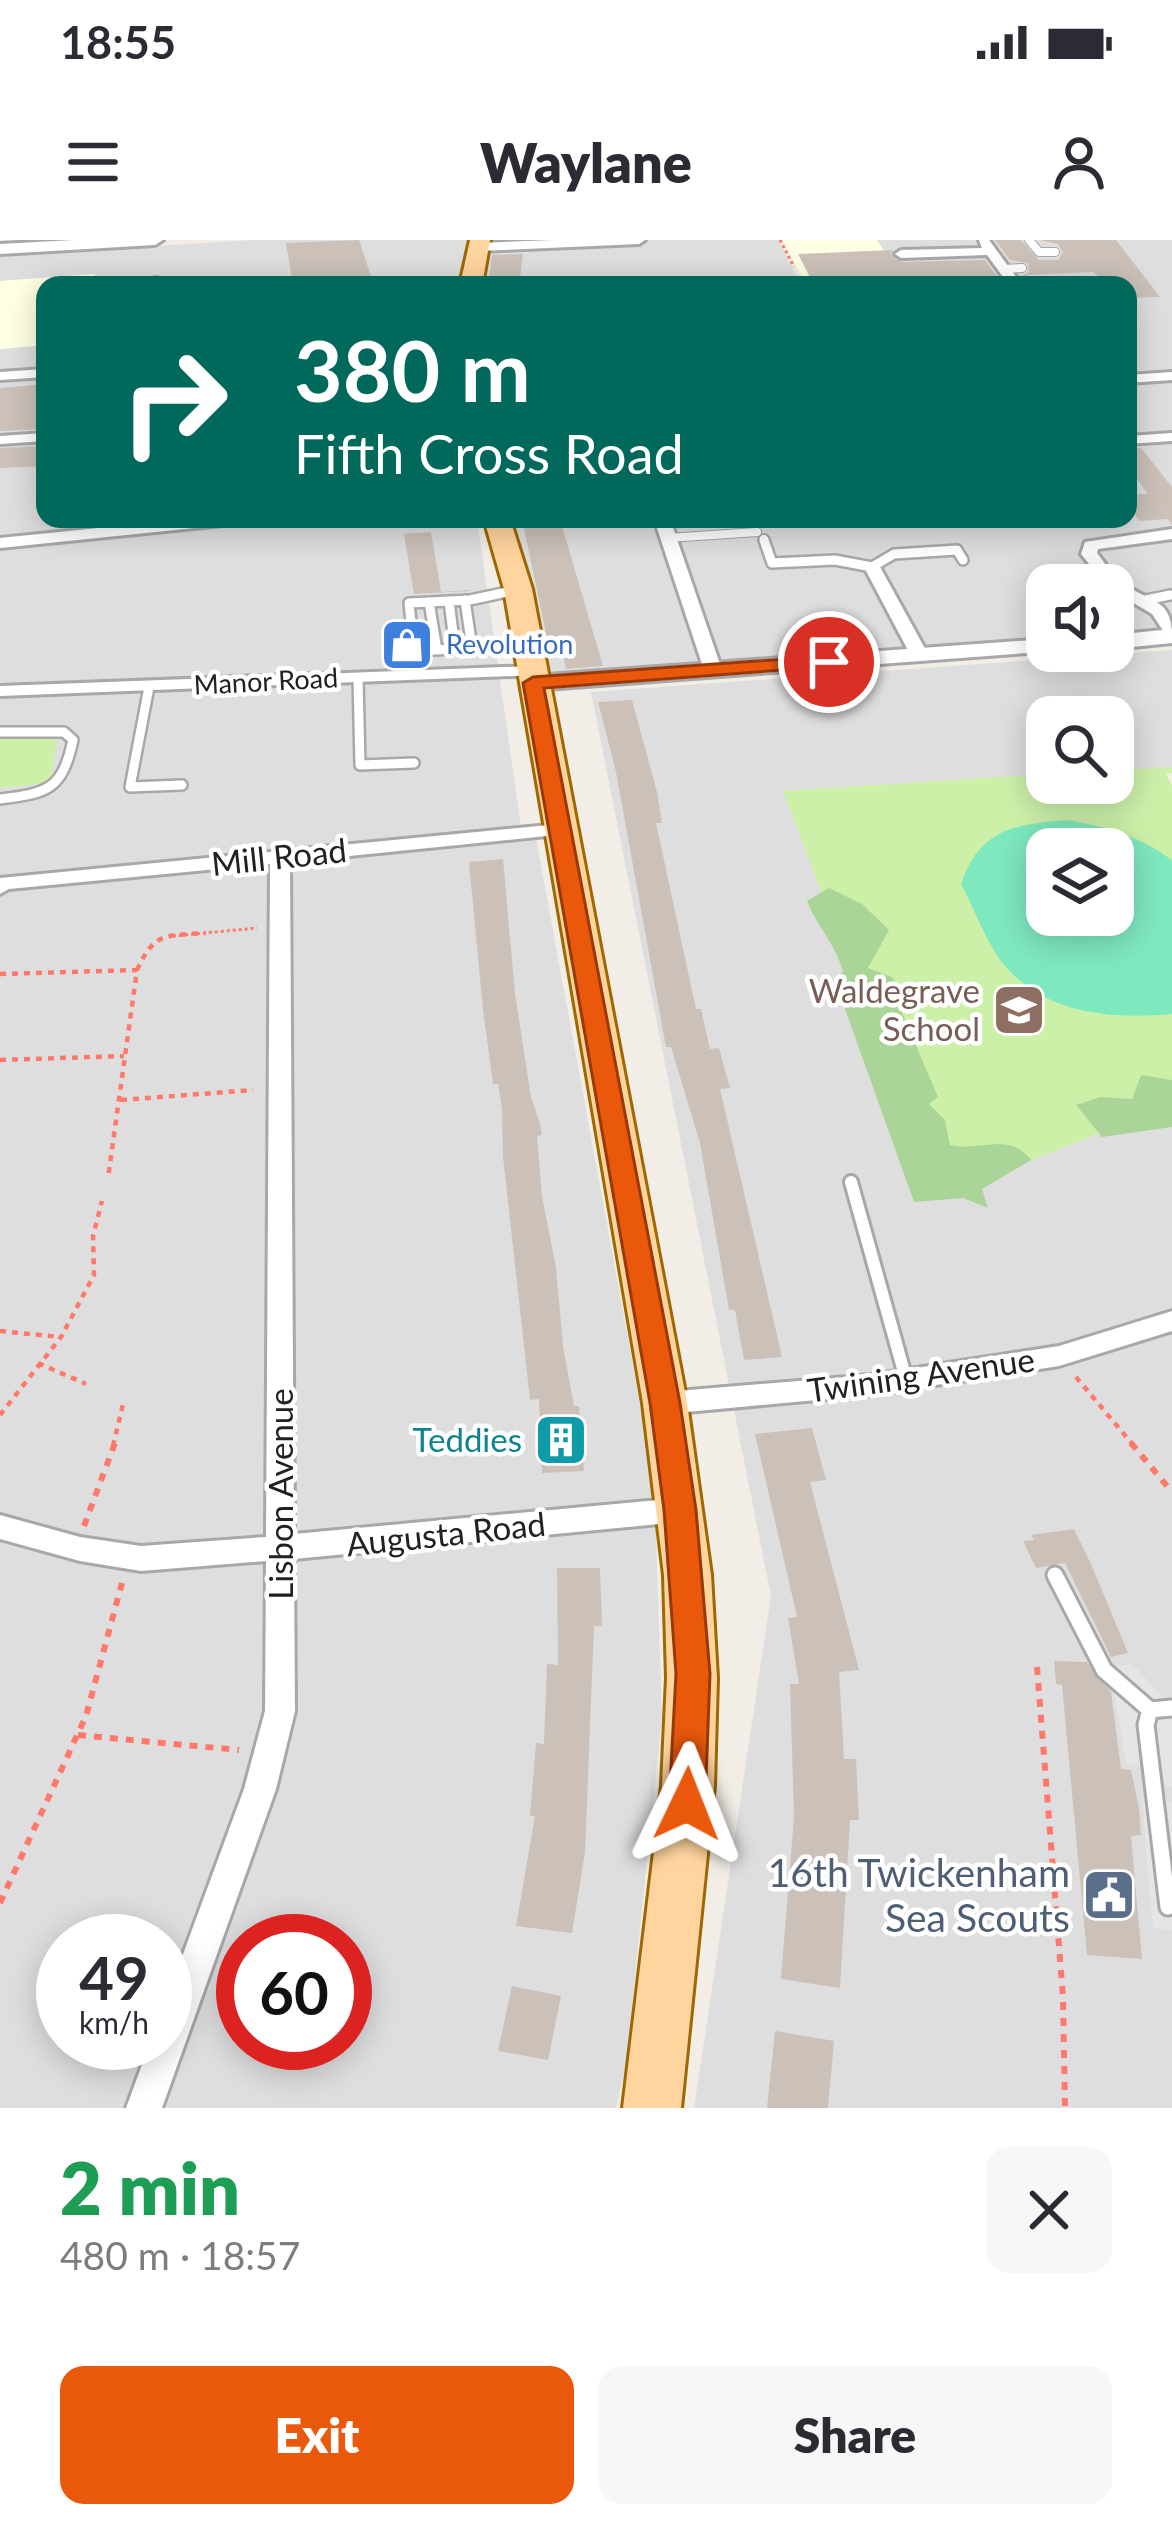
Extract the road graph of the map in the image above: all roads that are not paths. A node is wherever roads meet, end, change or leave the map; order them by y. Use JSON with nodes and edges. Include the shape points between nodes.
{"nodes":[{"id":1,"x":155,"y":240,"type":"edge"},
{"id":2,"x":639,"y":240,"type":"edge"},
{"id":3,"x":1029,"y":240,"type":"edge"},
{"id":4,"x":479,"y":243,"type":"edge"},
{"id":5,"x":987,"y":246,"type":"edge"},
{"id":6,"x":0,"y":249,"type":"edge"},
{"id":7,"x":1055,"y":252,"type":"dead end"},
{"id":8,"x":901,"y":254,"type":"dead end"},
{"id":9,"x":1022,"y":268,"type":"dead end"},
{"id":10,"x":1004,"y":269,"type":"junction"},
{"id":11,"x":473,"y":276,"type":"edge"},
{"id":12,"x":1009,"y":276,"type":"edge"},
{"id":13,"x":36,"y":374,"type":"edge"},
{"id":14,"x":0,"y":376,"type":"edge"},
{"id":15,"x":1172,"y":376,"type":"edge"},
{"id":16,"x":1137,"y":378,"type":"edge"},
{"id":17,"x":36,"y":437,"type":"edge"},
{"id":18,"x":1172,"y":437,"type":"edge"},
{"id":19,"x":1137,"y":439,"type":"edge"},
{"id":20,"x":0,"y":440,"type":"edge"},
{"id":21,"x":146,"y":528,"type":"edge"},
{"id":22,"x":500,"y":528,"type":"edge"},
{"id":23,"x":664,"y":528,"type":"edge"},
{"id":24,"x":1172,"y":534,"type":"edge"},
{"id":25,"x":0,"y":543,"type":"edge"},
{"id":26,"x":963,"y":560,"type":"dead end"},
{"id":27,"x":872,"y":567,"type":"junction"},
{"id":28,"x":518,"y":589,"type":"junction"},
{"id":29,"x":1169,"y":596,"type":"edge"},
{"id":30,"x":468,"y":600,"type":"junction"},
{"id":31,"x":449,"y":601,"type":"junction"},
{"id":32,"x":1141,"y":601,"type":"junction"},
{"id":33,"x":429,"y":602,"type":"junction"},
{"id":34,"x":1172,"y":633,"type":"edge"},
{"id":35,"x":1134,"y":639,"type":"edge"},
{"id":36,"x":477,"y":647,"type":"junction"},
{"id":37,"x":1026,"y":647,"type":"edge"},
{"id":38,"x":455,"y":649,"type":"junction"},
{"id":39,"x":436,"y":650,"type":"junction"},
{"id":40,"x":919,"y":654,"type":"junction"},
{"id":41,"x":531,"y":667,"type":"junction"},
{"id":42,"x":713,"y":670,"type":"junction"},
{"id":43,"x":358,"y":678,"type":"junction"},
{"id":44,"x":148,"y":687,"type":"junction"},
{"id":45,"x":0,"y":691,"type":"edge"},
{"id":46,"x":0,"y":732,"type":"edge"},
{"id":47,"x":414,"y":763,"type":"dead end"},
{"id":48,"x":182,"y":785,"type":"dead end"},
{"id":49,"x":0,"y":799,"type":"edge"},
{"id":50,"x":559,"y":830,"type":"junction"},
{"id":51,"x":280,"y":856,"type":"junction"},
{"id":52,"x":0,"y":886,"type":"edge"},
{"id":53,"x":851,"y":1182,"type":"dead end"},
{"id":54,"x":1172,"y":1321,"type":"edge"},
{"id":55,"x":906,"y":1379,"type":"junction"},
{"id":56,"x":665,"y":1403,"type":"junction"},
{"id":57,"x":680,"y":1510,"type":"junction"},
{"id":58,"x":0,"y":1527,"type":"edge"},
{"id":59,"x":281,"y":1550,"type":"junction"},
{"id":60,"x":1055,"y":1575,"type":"dead end"},
{"id":61,"x":1172,"y":1708,"type":"edge"},
{"id":62,"x":1150,"y":1711,"type":"junction"},
{"id":63,"x":1168,"y":1907,"type":"dead end"},
{"id":64,"x":144,"y":2108,"type":"edge"},
{"id":65,"x":652,"y":2108,"type":"edge"}],
"edges":[{"from":1,"to":6,"type":"street"},
{"from":2,"to":4,"type":"street"},
{"from":3,"to":7,"type":"lane","via":[[1040,252]]},
{"from":4,"to":11,"type":"main road"},
{"from":5,"to":8,"type":"street"},
{"from":5,"to":10,"type":"street"},
{"from":9,"to":10,"type":"lane"},
{"from":10,"to":12,"type":"street"},
{"from":13,"to":14,"type":"street"},
{"from":15,"to":16,"type":"street"},
{"from":17,"to":20,"type":"street"},
{"from":18,"to":19,"type":"street"},
{"from":21,"to":25,"type":"street"},
{"from":22,"to":28,"type":"main road"},
{"from":23,"to":27,"type":"lane","via":[[760,535],[772,563]]},
{"from":23,"to":42,"type":"street"},
{"from":24,"to":32,"type":"street","via":[[1091,544],[1089,554],[1115,586]]},
{"from":26,"to":27,"type":"lane","via":[[957,550],[894,554]]},
{"from":27,"to":40,"type":"street"},
{"from":28,"to":30,"type":"lane"},
{"from":28,"to":41,"type":"main road"},
{"from":29,"to":32,"type":"lane"},
{"from":30,"to":31,"type":"lane"},
{"from":30,"to":36,"type":"lane"},
{"from":31,"to":33,"type":"lane"},
{"from":31,"to":38,"type":"lane"},
{"from":32,"to":34,"type":"street"},
{"from":33,"to":39,"type":"lane"},
{"from":33,"to":39,"type":"lane","via":[[409,603],[414,651]]},
{"from":34,"to":35,"type":"street"},
{"from":36,"to":38,"type":"lane"},
{"from":36,"to":41,"type":"lane"},
{"from":37,"to":40,"type":"street"},
{"from":38,"to":39,"type":"lane"},
{"from":40,"to":42,"type":"street"},
{"from":41,"to":42,"type":"street"},
{"from":41,"to":43,"type":"street","name":"Manor Road"},
{"from":41,"to":50,"type":"main road"},
{"from":43,"to":44,"type":"street","name":"Manor Road"},
{"from":43,"to":47,"type":"lane","via":[[361,766]]},
{"from":44,"to":45,"type":"street","name":"Manor Road"},
{"from":44,"to":48,"type":"lane","via":[[130,787]]},
{"from":46,"to":49,"type":"lane","via":[[64,732],[73,740],[60,784]]},
{"from":50,"to":51,"type":"street","name":"Mill Road"},
{"from":50,"to":56,"type":"main road"},
{"from":51,"to":52,"type":"street","name":"Mill Road"},
{"from":51,"to":59,"type":"street","name":"Lisbon Avenue"},
{"from":53,"to":55,"type":"lane"},
{"from":54,"to":55,"type":"street","name":"Twining Avenue","via":[[1059,1356]]},
{"from":55,"to":56,"type":"street","name":"Twining Avenue"},
{"from":56,"to":57,"type":"main road"},
{"from":57,"to":59,"type":"street","name":"Augusta Road"},
{"from":57,"to":65,"type":"main road","via":[[693,1674],[684,1870]]},
{"from":58,"to":59,"type":"street","name":"Augusta Road","via":[[126,1559]]},
{"from":59,"to":64,"type":"street","name":"Lisbon Avenue","via":[[280,1711]]},
{"from":60,"to":62,"type":"lane","via":[[1104,1670]]},
{"from":61,"to":62,"type":"lane"},
{"from":62,"to":63,"type":"lane"}]}
